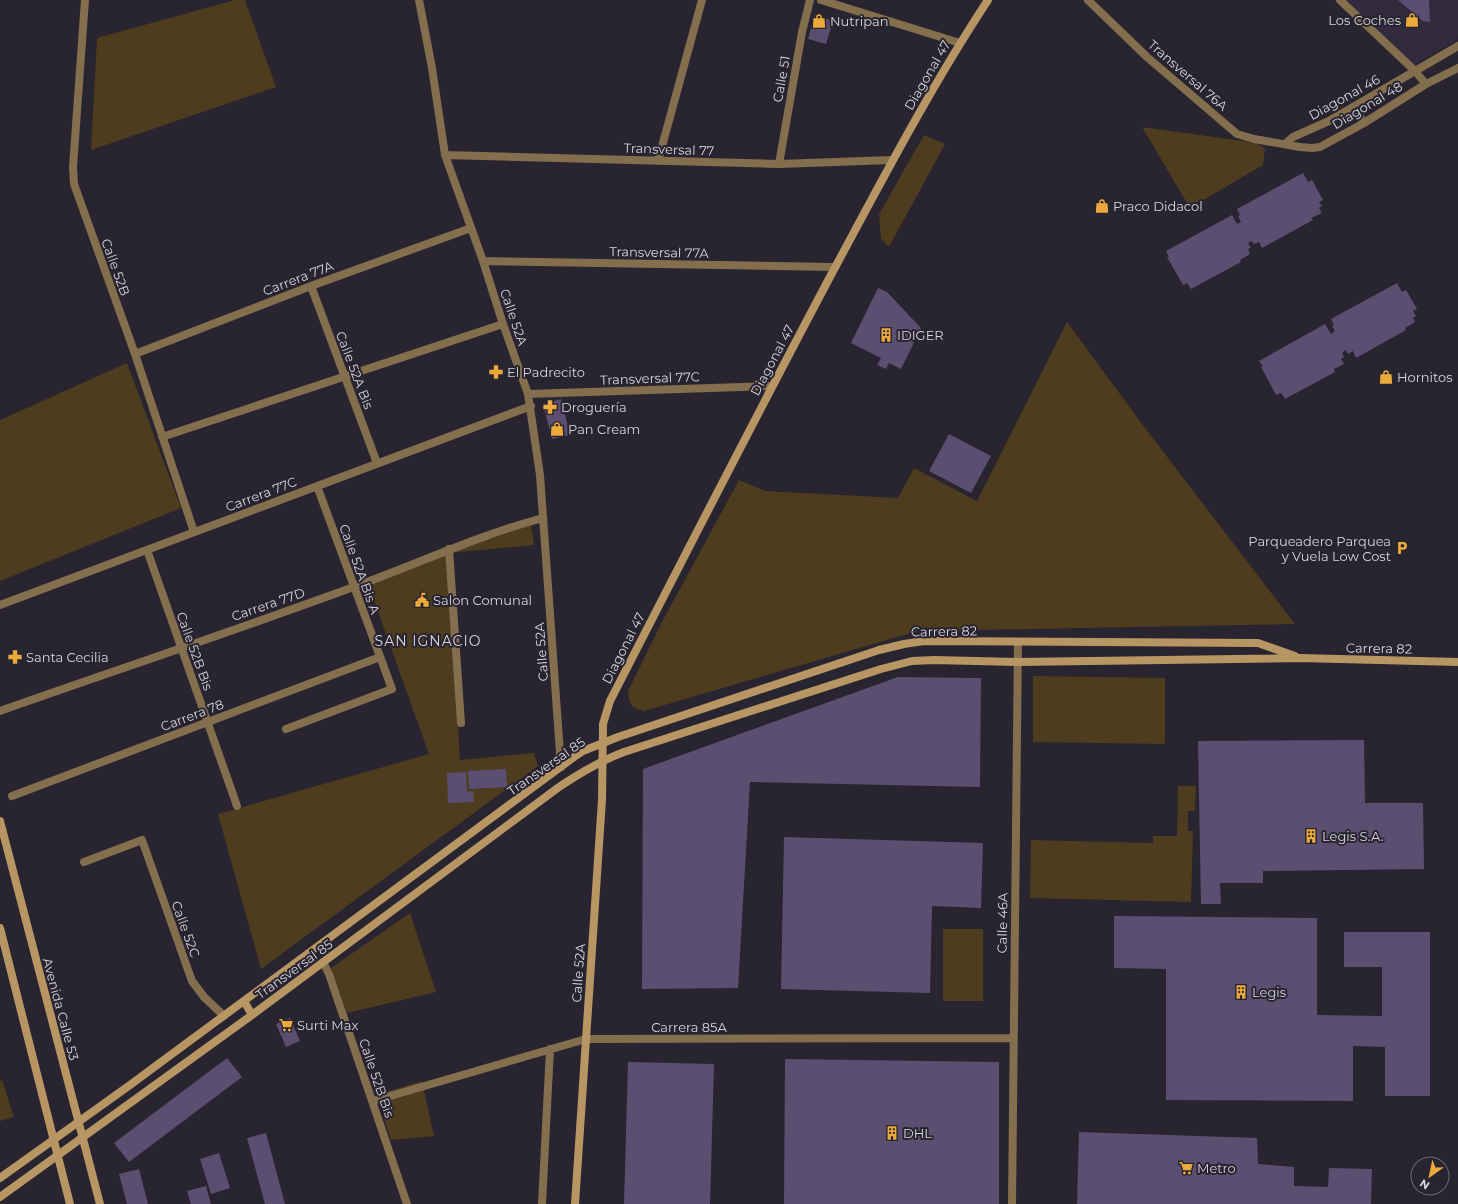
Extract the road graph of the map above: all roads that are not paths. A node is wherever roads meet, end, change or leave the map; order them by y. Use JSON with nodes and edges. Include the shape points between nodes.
{"nodes":[{"id":1,"x":85,"y":0,"type":"edge"},
{"id":2,"x":419,"y":0,"type":"edge"},
{"id":3,"x":702,"y":0,"type":"edge"},
{"id":4,"x":810,"y":0,"type":"edge"},
{"id":5,"x":821,"y":0,"type":"edge"},
{"id":6,"x":988,"y":0,"type":"edge"},
{"id":7,"x":1088,"y":0,"type":"edge"},
{"id":8,"x":1340,"y":0,"type":"edge"},
{"id":9,"x":960,"y":43,"type":"junction"},
{"id":10,"x":1458,"y":46,"type":"edge"},
{"id":11,"x":1458,"y":68,"type":"edge"},
{"id":12,"x":1414,"y":70,"type":"junction"},
{"id":13,"x":1426,"y":84,"type":"junction"},
{"id":14,"x":1353,"y":107,"type":"junction"},
{"id":15,"x":1364,"y":123,"type":"junction"},
{"id":16,"x":1285,"y":144,"type":"junction"},
{"id":17,"x":445,"y":154,"type":"junction"},
{"id":18,"x":892,"y":160,"type":"junction"},
{"id":19,"x":658,"y":161,"type":"junction"},
{"id":20,"x":779,"y":164,"type":"junction"},
{"id":21,"x":471,"y":228,"type":"junction"},
{"id":22,"x":483,"y":261,"type":"junction"},
{"id":23,"x":836,"y":267,"type":"junction"},
{"id":24,"x":310,"y":286,"type":"junction"},
{"id":25,"x":503,"y":324,"type":"junction"},
{"id":26,"x":135,"y":354,"type":"junction"},
{"id":27,"x":344,"y":377,"type":"junction"},
{"id":28,"x":772,"y":386,"type":"junction"},
{"id":29,"x":528,"y":394,"type":"junction"},
{"id":30,"x":531,"y":406,"type":"junction"},
{"id":31,"x":162,"y":437,"type":"junction"},
{"id":32,"x":377,"y":463,"type":"junction"},
{"id":33,"x":316,"y":486,"type":"junction"},
{"id":34,"x":543,"y":518,"type":"junction"},
{"id":35,"x":194,"y":532,"type":"junction"},
{"id":36,"x":449,"y":549,"type":"junction"},
{"id":37,"x":147,"y":550,"type":"junction"},
{"id":38,"x":354,"y":586,"type":"junction"},
{"id":39,"x":0,"y":605,"type":"edge"},
{"id":40,"x":1018,"y":642,"type":"junction"},
{"id":41,"x":181,"y":647,"type":"junction"},
{"id":42,"x":380,"y":657,"type":"junction"},
{"id":43,"x":1300,"y":658,"type":"junction"},
{"id":44,"x":1017,"y":662,"type":"junction"},
{"id":45,"x":1458,"y":662,"type":"edge"},
{"id":46,"x":0,"y":712,"type":"edge"},
{"id":47,"x":208,"y":722,"type":"junction"},
{"id":48,"x":461,"y":723,"type":"dead end"},
{"id":49,"x":286,"y":729,"type":"dead end"},
{"id":50,"x":602,"y":743,"type":"junction"},
{"id":51,"x":602,"y":761,"type":"junction"},
{"id":52,"x":561,"y":767,"type":"junction"},
{"id":53,"x":12,"y":796,"type":"dead end"},
{"id":54,"x":237,"y":806,"type":"dead end"},
{"id":55,"x":0,"y":820,"type":"edge"},
{"id":56,"x":2,"y":835,"type":"edge"},
{"id":57,"x":84,"y":862,"type":"dead end"},
{"id":58,"x":0,"y":928,"type":"edge"},
{"id":59,"x":323,"y":962,"type":"junction"},
{"id":60,"x":244,"y":1001,"type":"junction"},
{"id":61,"x":252,"y":1015,"type":"junction"},
{"id":62,"x":224,"y":1016,"type":"junction"},
{"id":63,"x":1013,"y":1038,"type":"junction"},
{"id":64,"x":586,"y":1039,"type":"junction"},
{"id":65,"x":550,"y":1049,"type":"junction"},
{"id":66,"x":373,"y":1101,"type":"junction"},
{"id":67,"x":78,"y":1122,"type":"junction"},
{"id":68,"x":83,"y":1138,"type":"junction"},
{"id":69,"x":54,"y":1139,"type":"junction"},
{"id":70,"x":58,"y":1155,"type":"junction"},
{"id":71,"x":0,"y":1178,"type":"edge"},
{"id":72,"x":0,"y":1197,"type":"edge"},
{"id":73,"x":407,"y":1203,"type":"edge"},
{"id":74,"x":70,"y":1204,"type":"edge"},
{"id":75,"x":100,"y":1204,"type":"edge"},
{"id":76,"x":542,"y":1204,"type":"edge"},
{"id":77,"x":575,"y":1204,"type":"edge"},
{"id":78,"x":1012,"y":1204,"type":"edge"}],
"edges":[{"from":1,"to":26,"type":"street","name":"Calle 52B","via":[[73,167],[74,184]]},
{"from":2,"to":17,"type":"street","name":"Calle 52A"},
{"from":3,"to":19,"type":"street"},
{"from":4,"to":20,"type":"street","name":"Calle 51"},
{"from":5,"to":9,"type":"street"},
{"from":6,"to":9,"type":"street","name":"Diagonal 47"},
{"from":7,"to":16,"type":"street","name":"Transversal 76A","via":[[1147,56],[1237,134]]},
{"from":8,"to":12,"type":"street"},
{"from":9,"to":18,"type":"street","name":"Diagonal 47"},
{"from":10,"to":12,"type":"street","name":"Diagonal 48"},
{"from":11,"to":13,"type":"street","name":"Diagonal 48"},
{"from":12,"to":13,"type":"street"},
{"from":12,"to":14,"type":"street","name":"Diagonal 46"},
{"from":13,"to":15,"type":"street","name":"Diagonal 48"},
{"from":14,"to":15,"type":"street"},
{"from":14,"to":16,"type":"street","name":"Diagonal 46","via":[[1293,137]]},
{"from":15,"to":16,"type":"street","name":"Diagonal 48","via":[[1320,147]]},
{"from":17,"to":19,"type":"street","name":"Transversal 77"},
{"from":17,"to":21,"type":"street","name":"Calle 52A"},
{"from":18,"to":20,"type":"street","name":"Transversal 77"},
{"from":18,"to":23,"type":"street","name":"Diagonal 47"},
{"from":19,"to":20,"type":"street","name":"Transversal 77"},
{"from":21,"to":22,"type":"street","name":"Calle 52A"},
{"from":21,"to":24,"type":"street","name":"Carrera 77A"},
{"from":22,"to":23,"type":"street","name":"Transversal 77A"},
{"from":22,"to":25,"type":"street","name":"Calle 52A"},
{"from":23,"to":28,"type":"street","name":"Diagonal 47"},
{"from":24,"to":26,"type":"street","name":"Carrera 77A"},
{"from":24,"to":27,"type":"street","name":"Calle 52A Bis"},
{"from":25,"to":27,"type":"street"},
{"from":25,"to":29,"type":"street","name":"Calle 52A"},
{"from":26,"to":31,"type":"street","name":"Calle 52B"},
{"from":27,"to":31,"type":"street"},
{"from":27,"to":32,"type":"street","name":"Calle 52A Bis"},
{"from":28,"to":29,"type":"street","name":"Transversal 77C"},
{"from":28,"to":50,"type":"street","name":"Diagonal 47","via":[[610,701],[603,724]]},
{"from":29,"to":30,"type":"street","name":"Calle 52A"},
{"from":30,"to":32,"type":"street","name":"Carrera 77C"},
{"from":30,"to":34,"type":"street","name":"Calle 52A"},
{"from":31,"to":35,"type":"street","name":"Calle 52B"},
{"from":32,"to":33,"type":"street","name":"Carrera 77C"},
{"from":33,"to":35,"type":"street","name":"Carrera 77C"},
{"from":33,"to":38,"type":"street","name":"Calle 52A Bis A"},
{"from":34,"to":36,"type":"street","name":"Carrera 77D"},
{"from":34,"to":52,"type":"street","name":"Calle 52A"},
{"from":35,"to":37,"type":"street","name":"Carrera 77C"},
{"from":36,"to":38,"type":"street","name":"Carrera 77D"},
{"from":36,"to":48,"type":"street"},
{"from":37,"to":39,"type":"street","name":"Carrera 77C"},
{"from":37,"to":41,"type":"street","name":"Calle 52B Bis"},
{"from":38,"to":41,"type":"street","name":"Carrera 77D"},
{"from":38,"to":42,"type":"street","name":"Calle 52A Bis A"},
{"from":40,"to":43,"type":"street","name":"Carrera 82","via":[[1258,643]]},
{"from":40,"to":44,"type":"street","name":"Calle 46A"},
{"from":40,"to":50,"type":"street","name":"Carrera 82","via":[[924,641],[879,650],[651,724]]},
{"from":41,"to":46,"type":"street","name":"Carrera 77D"},
{"from":41,"to":47,"type":"street","name":"Calle 52B Bis"},
{"from":42,"to":47,"type":"street","name":"Carrera 78"},
{"from":42,"to":49,"type":"street","name":"Calle 52A Bis A","via":[[392,689]]},
{"from":43,"to":44,"type":"street","name":"Carrera 82"},
{"from":43,"to":45,"type":"street","name":"Carrera 82"},
{"from":44,"to":51,"type":"street","name":"Carrera 82","via":[[934,660],[904,663],[634,748]]},
{"from":44,"to":63,"type":"street","name":"Calle 46A"},
{"from":47,"to":53,"type":"street","name":"Carrera 78"},
{"from":47,"to":54,"type":"street","name":"Calle 52B Bis"},
{"from":50,"to":51,"type":"street","name":"Calle 52A"},
{"from":50,"to":52,"type":"street","name":"Transversal 85","via":[[583,751]]},
{"from":51,"to":59,"type":"street","name":"Transversal 85","via":[[553,792]]},
{"from":51,"to":64,"type":"street","name":"Calle 52A","via":[[602,800]]},
{"from":52,"to":60,"type":"street","name":"Transversal 85"},
{"from":55,"to":56,"type":"street","name":"Avenida Calle 53"},
{"from":56,"to":67,"type":"street","name":"Avenida Calle 53"},
{"from":57,"to":62,"type":"street","name":"Calle 52C","via":[[142,840],[192,981]]},
{"from":58,"to":69,"type":"street"},
{"from":59,"to":61,"type":"street","name":"Transversal 85"},
{"from":59,"to":66,"type":"street","name":"Calle 52B Bis"},
{"from":60,"to":61,"type":"street"},
{"from":60,"to":62,"type":"street","name":"Transversal 85"},
{"from":61,"to":68,"type":"street","name":"Transversal 85"},
{"from":62,"to":67,"type":"street","name":"Transversal 85"},
{"from":63,"to":64,"type":"street","name":"Carrera 85A"},
{"from":63,"to":78,"type":"street","name":"Calle 46A"},
{"from":64,"to":65,"type":"street","name":"Carrera 85A"},
{"from":64,"to":77,"type":"street","name":"Calle 52A"},
{"from":65,"to":66,"type":"street","name":"Carrera 85A"},
{"from":65,"to":76,"type":"street"},
{"from":66,"to":73,"type":"street","name":"Calle 52B Bis"},
{"from":67,"to":68,"type":"street","name":"Avenida Calle 53"},
{"from":67,"to":69,"type":"street","name":"Transversal 85"},
{"from":68,"to":70,"type":"street","name":"Transversal 85"},
{"from":68,"to":75,"type":"street","name":"Avenida Calle 53"},
{"from":69,"to":70,"type":"street"},
{"from":69,"to":71,"type":"street","name":"Transversal 85"},
{"from":70,"to":72,"type":"street","name":"Transversal 85"},
{"from":70,"to":74,"type":"street"}]}
